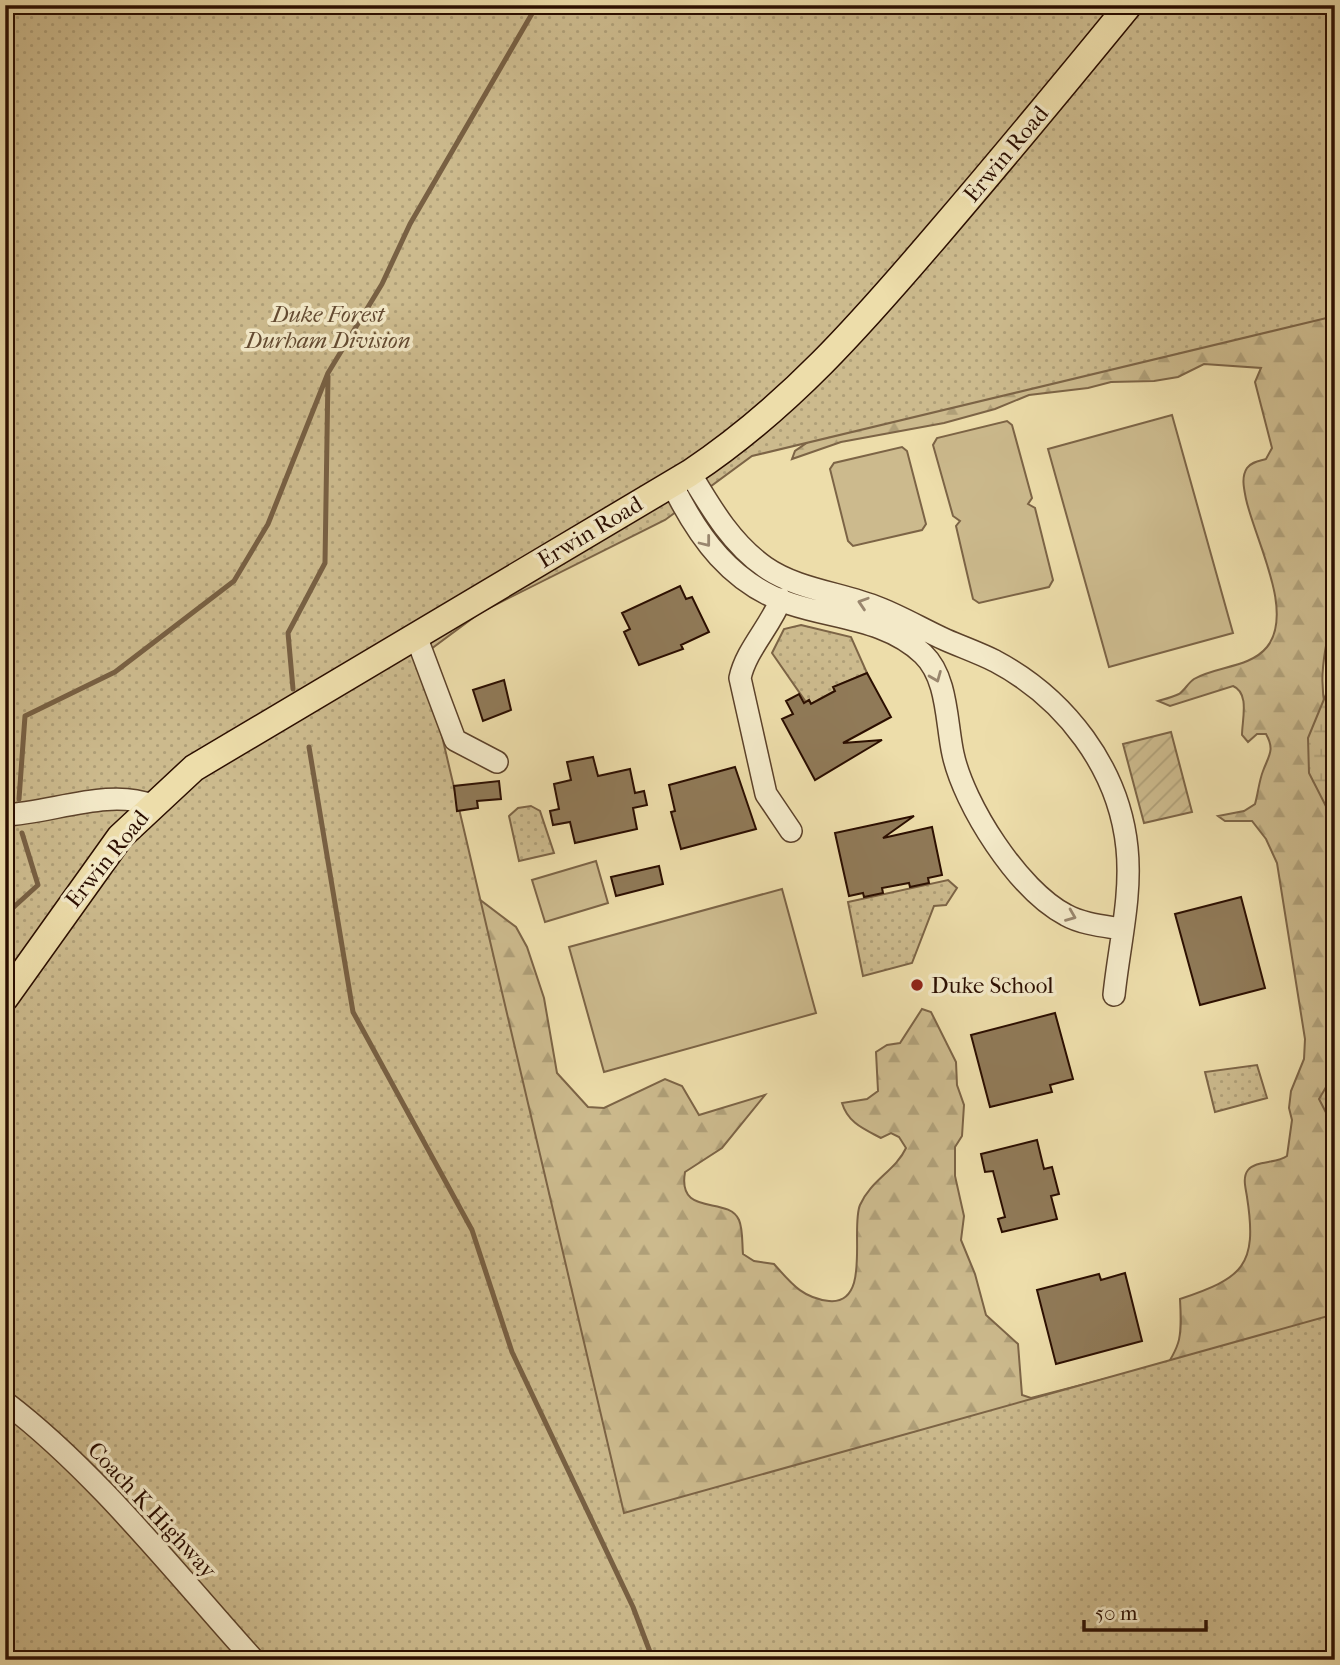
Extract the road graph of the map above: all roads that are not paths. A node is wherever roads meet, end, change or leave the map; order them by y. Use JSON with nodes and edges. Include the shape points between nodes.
{"nodes":[{"id":1,"x":1129,"y":5,"type":"edge"},
{"id":2,"x":681,"y":478,"type":"junction"},
{"id":3,"x":781,"y":599,"type":"junction"},
{"id":4,"x":890,"y":631,"type":"junction"},
{"id":5,"x":416,"y":636,"type":"junction"},
{"id":6,"x":948,"y":641,"type":"junction"},
{"id":7,"x":497,"y":762,"type":"dead end"},
{"id":8,"x":151,"y":805,"type":"junction"},
{"id":9,"x":5,"y":815,"type":"edge"},
{"id":10,"x":791,"y":831,"type":"dead end"},
{"id":11,"x":1122,"y":929,"type":"junction"},
{"id":12,"x":1114,"y":995,"type":"dead end"},
{"id":13,"x":5,"y":998,"type":"edge"},
{"id":14,"x":5,"y":1402,"type":"edge"},
{"id":15,"x":254,"y":1660,"type":"edge"}],
"edges":[{"from":1,"to":2,"type":"main road","name":"Erwin Road","via":[[838,348],[773,412]]},
{"from":2,"to":3,"type":"street","one_way":true,"via":[[693,526],[715,554]]},
{"from":2,"to":5,"type":"main road","name":"Erwin Road"},
{"from":6,"to":2,"type":"street","one_way":true,"via":[[879,608],[768,568],[727,532]]},
{"from":3,"to":4,"type":"street"},
{"from":3,"to":10,"type":"street","via":[[740,678],[766,794]]},
{"from":4,"to":6,"type":"street"},
{"from":4,"to":11,"type":"street","one_way":true,"via":[[924,655],[936,674],[953,756],[988,835],[1047,902],[1067,916]]},
{"from":5,"to":7,"type":"street","via":[[455,740]]},
{"from":5,"to":8,"type":"main road","name":"Erwin Road","via":[[217,753]]},
{"from":6,"to":11,"type":"street","via":[[996,661],[1047,696],[1083,734],[1115,796],[1127,846],[1129,885]]},
{"from":8,"to":9,"type":"street","via":[[113,799]]},
{"from":8,"to":13,"type":"main road","name":"Erwin Road","via":[[100,863]]},
{"from":11,"to":12,"type":"street"},
{"from":14,"to":15,"type":"street","name":"Coach K Highway","via":[[101,1491]]}]}
